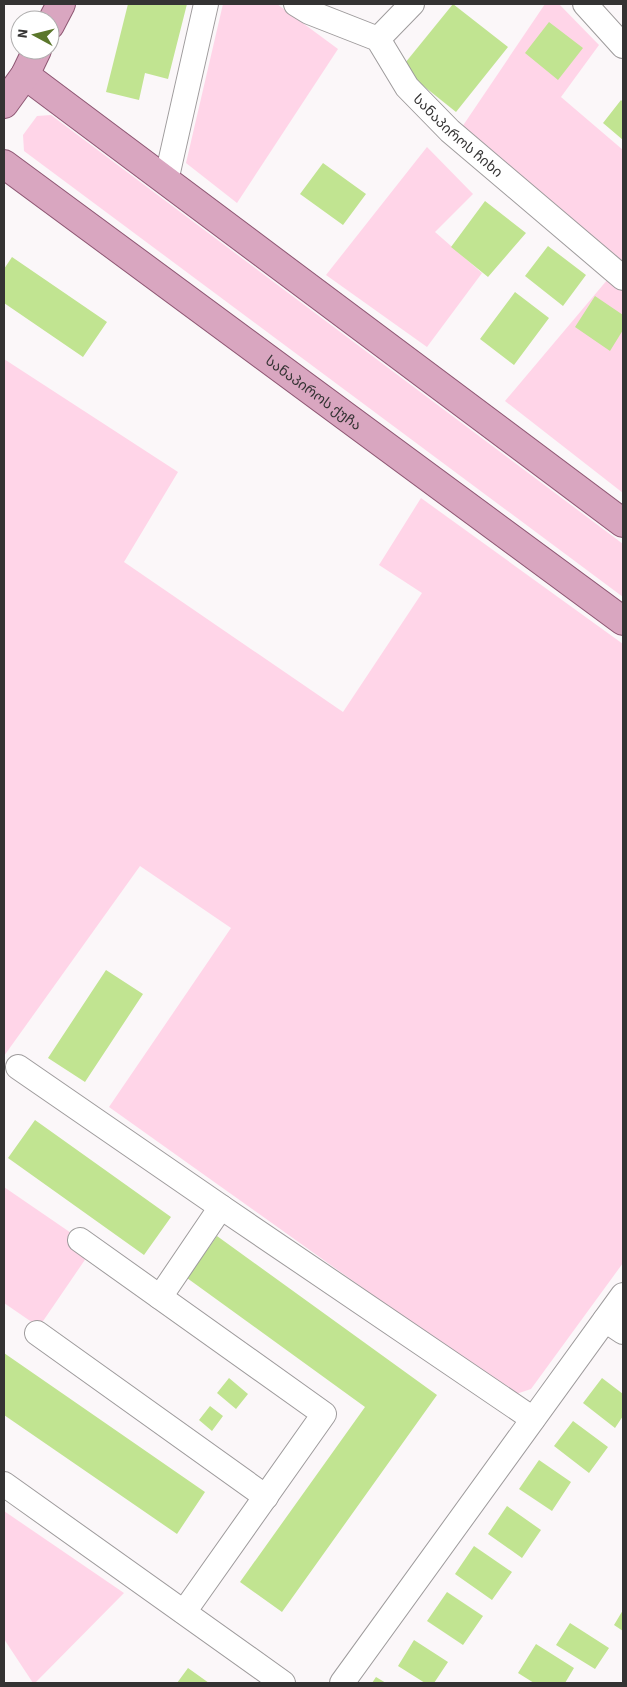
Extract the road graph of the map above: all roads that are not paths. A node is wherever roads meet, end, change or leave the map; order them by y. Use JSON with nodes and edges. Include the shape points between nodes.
{"nodes":[{"id":1,"x":206,"y":4,"type":"edge"},
{"id":2,"x":296,"y":4,"type":"edge"},
{"id":3,"x":412,"y":4,"type":"edge"},
{"id":4,"x":585,"y":4,"type":"edge"},
{"id":5,"x":378,"y":39,"type":"junction"},
{"id":6,"x":623,"y":46,"type":"edge"},
{"id":7,"x":33,"y":60,"type":"edge"},
{"id":8,"x":25,"y":75,"type":"junction"},
{"id":9,"x":5,"y":100,"type":"edge"},
{"id":10,"x":4,"y":164,"type":"edge"},
{"id":11,"x":166,"y":181,"type":"junction"},
{"id":12,"x":4,"y":189,"type":"edge"},
{"id":13,"x":45,"y":194,"type":"junction"},
{"id":14,"x":623,"y":278,"type":"edge"},
{"id":15,"x":623,"y":523,"type":"edge"},
{"id":16,"x":623,"y":621,"type":"edge"},
{"id":17,"x":18,"y":1068,"type":"dead end"},
{"id":18,"x":222,"y":1207,"type":"junction"},
{"id":19,"x":80,"y":1240,"type":"dead end"},
{"id":20,"x":623,"y":1295,"type":"edge"},
{"id":21,"x":160,"y":1297,"type":"junction"},
{"id":22,"x":614,"y":1326,"type":"edge"},
{"id":23,"x":37,"y":1333,"type":"dead end"},
{"id":24,"x":533,"y":1419,"type":"junction"},
{"id":25,"x":4,"y":1484,"type":"edge"},
{"id":26,"x":266,"y":1497,"type":"junction"},
{"id":27,"x":184,"y":1612,"type":"junction"},
{"id":28,"x":283,"y":1683,"type":"edge"},
{"id":29,"x":342,"y":1683,"type":"edge"}],
"edges":[{"from":1,"to":11,"type":"street"},
{"from":2,"to":5,"type":"street"},
{"from":3,"to":5,"type":"street"},
{"from":4,"to":6,"type":"street"},
{"from":5,"to":14,"type":"street","name":"სანაპიროს ჩიხი","via":[[406,87],[450,131]]},
{"from":7,"to":8,"type":"main road"},
{"from":8,"to":9,"type":"main road"},
{"from":8,"to":11,"type":"main road"},
{"from":10,"to":13,"type":"main road","name":"სანაპიროს ქუჩა"},
{"from":11,"to":15,"type":"main road"},
{"from":12,"to":13,"type":"main road"},
{"from":13,"to":16,"type":"main road","name":"სანაპიროს ქუჩა"},
{"from":17,"to":18,"type":"street"},
{"from":18,"to":21,"type":"street"},
{"from":18,"to":24,"type":"street"},
{"from":19,"to":21,"type":"street"},
{"from":20,"to":22,"type":"street"},
{"from":21,"to":26,"type":"street","via":[[324,1414]]},
{"from":22,"to":24,"type":"street"},
{"from":23,"to":26,"type":"street"},
{"from":24,"to":29,"type":"street"},
{"from":25,"to":27,"type":"street"},
{"from":26,"to":27,"type":"street"},
{"from":27,"to":28,"type":"street"}]}
